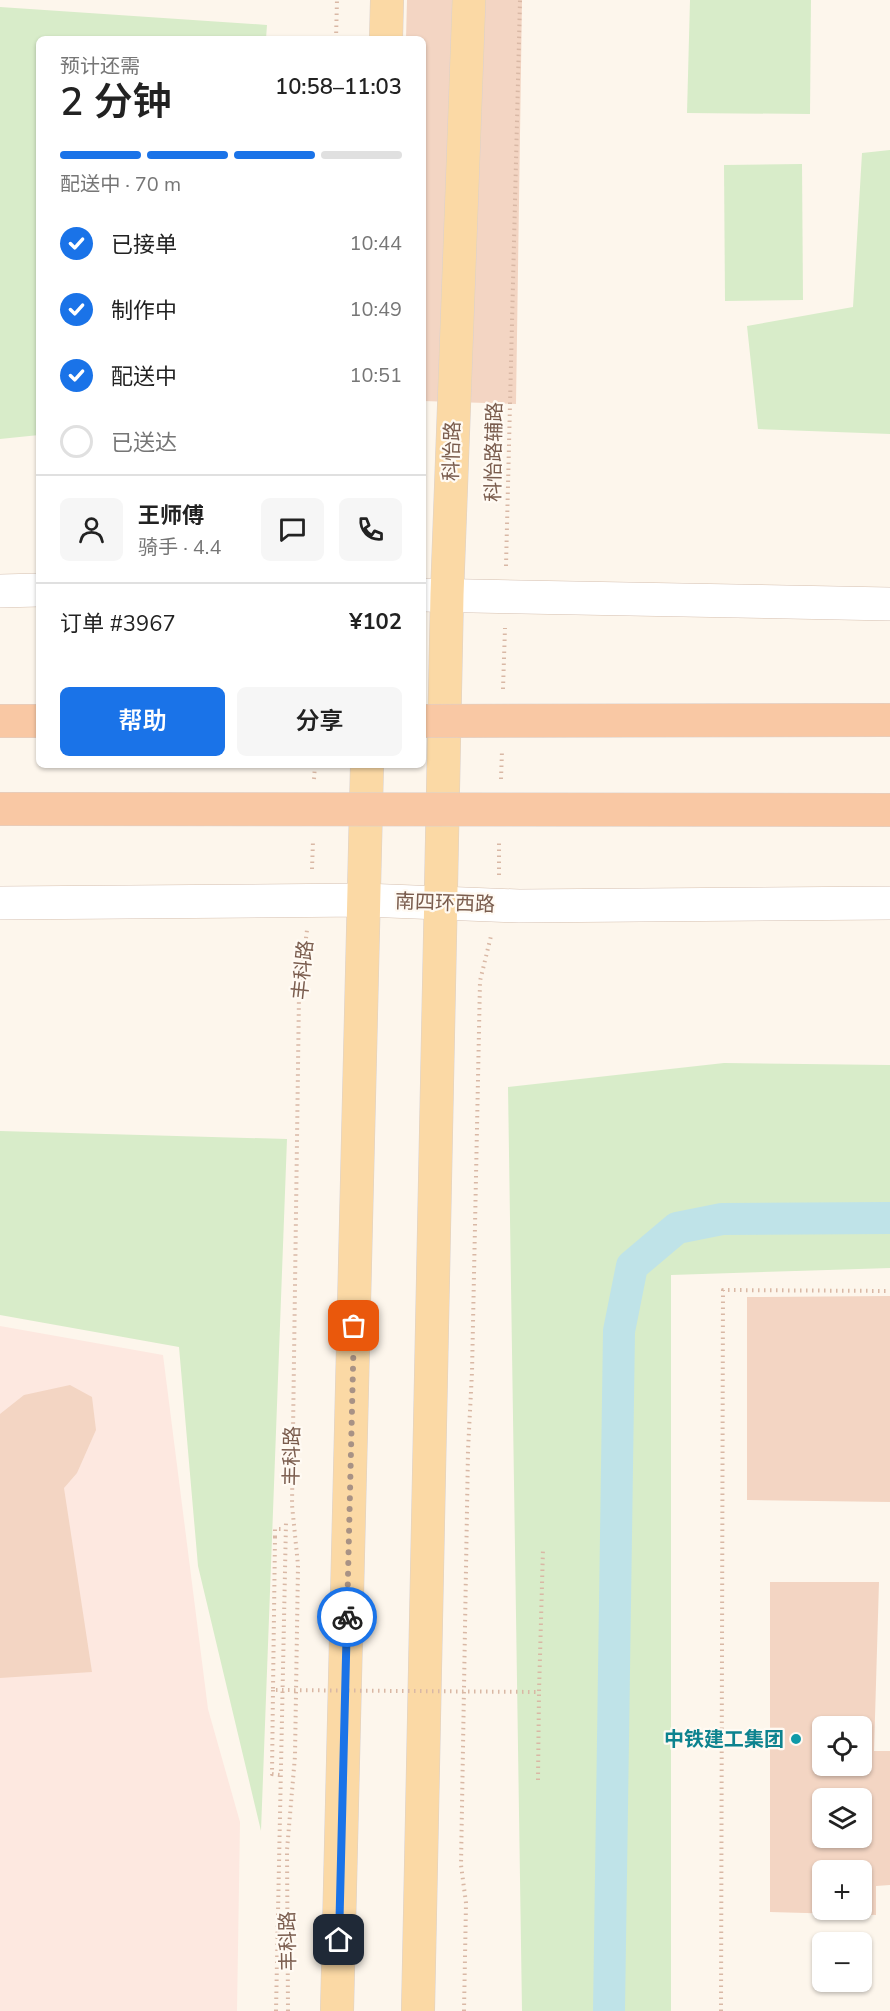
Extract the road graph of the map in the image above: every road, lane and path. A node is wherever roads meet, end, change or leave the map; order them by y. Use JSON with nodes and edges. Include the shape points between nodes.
{"nodes":[{"id":1,"x":337,"y":0,"type":"edge"},
{"id":2,"x":387,"y":0,"type":"edge"},
{"id":3,"x":469,"y":0,"type":"edge"},
{"id":4,"x":520,"y":0,"type":"edge"},
{"id":5,"x":336,"y":36,"type":"edge"},
{"id":6,"x":386,"y":36,"type":"edge"},
{"id":7,"x":36,"y":590,"type":"edge"},
{"id":8,"x":0,"y":591,"type":"edge"},
{"id":9,"x":435,"y":595,"type":"edge"},
{"id":10,"x":505,"y":597,"type":"junction"},
{"id":11,"x":890,"y":604,"type":"edge"},
{"id":12,"x":503,"y":692,"type":"dead end"},
{"id":13,"x":890,"y":720,"type":"edge"},
{"id":14,"x":0,"y":721,"type":"edge"},
{"id":15,"x":36,"y":721,"type":"edge"},
{"id":16,"x":426,"y":721,"type":"edge"},
{"id":17,"x":502,"y":751,"type":"dead end"},
{"id":18,"x":367,"y":768,"type":"edge"},
{"id":19,"x":501,"y":787,"type":"dead end"},
{"id":20,"x":0,"y":809,"type":"edge"},
{"id":21,"x":890,"y":810,"type":"edge"},
{"id":22,"x":500,"y":834,"type":"dead end"},
{"id":23,"x":364,"y":900,"type":"junction"},
{"id":24,"x":311,"y":901,"type":"junction"},
{"id":25,"x":0,"y":903,"type":"edge"},
{"id":26,"x":440,"y":903,"type":"junction"},
{"id":27,"x":890,"y":903,"type":"edge"},
{"id":28,"x":498,"y":905,"type":"junction"},
{"id":29,"x":890,"y":1291,"type":"edge"},
{"id":30,"x":286,"y":1522,"type":"dead end"},
{"id":31,"x":285,"y":1529,"type":"junction"},
{"id":32,"x":543,"y":1549,"type":"dead end"},
{"id":33,"x":273,"y":1690,"type":"junction"},
{"id":34,"x":539,"y":1692,"type":"junction"},
{"id":35,"x":280,"y":1775,"type":"junction"},
{"id":36,"x":538,"y":1780,"type":"dead end"},
{"id":37,"x":276,"y":2011,"type":"edge"},
{"id":38,"x":288,"y":2011,"type":"edge"},
{"id":39,"x":337,"y":2011,"type":"edge"},
{"id":40,"x":418,"y":2011,"type":"edge"},
{"id":41,"x":464,"y":2011,"type":"edge"},
{"id":42,"x":721,"y":2011,"type":"edge"}],
"edges":[{"from":1,"to":5,"type":"path"},
{"from":2,"to":6,"type":"main road"},
{"from":3,"to":9,"type":"main road","name":"科怡路"},
{"from":4,"to":10,"type":"path","name":"科怡路辅路"},
{"from":7,"to":8,"type":"main road"},
{"from":9,"to":10,"type":"main road"},
{"from":9,"to":26,"type":"main road","name":"科怡路"},
{"from":10,"to":11,"type":"main road"},
{"from":10,"to":12,"type":"path","name":"科怡路辅路"},
{"from":13,"to":16,"type":"highway","bridge":true},
{"from":14,"to":15,"type":"highway"},
{"from":17,"to":19,"type":"path"},
{"from":18,"to":23,"type":"main road"},
{"from":20,"to":21,"type":"highway","bridge":true},
{"from":22,"to":28,"type":"path"},
{"from":23,"to":24,"type":"main road","name":"南四环西路"},
{"from":23,"to":26,"type":"main road","name":"南四环西路"},
{"from":23,"to":39,"type":"main road"},
{"from":24,"to":25,"type":"main road","name":"南四环西路"},
{"from":24,"to":38,"type":"path","name":"丰科路","via":[[299,994],[292,1505],[298,1566],[295,1756],[287,1850]]},
{"from":26,"to":28,"type":"main road","name":"南四环西路"},
{"from":26,"to":40,"type":"main road"},
{"from":27,"to":28,"type":"main road","name":"南四环西路"},
{"from":28,"to":41,"type":"path","via":[[480,981],[467,1462],[461,1853],[466,1904]]},
{"from":29,"to":42,"type":"path","via":[[723,1290]]},
{"from":30,"to":31,"type":"path"},
{"from":31,"to":33,"type":"path","bridge":true,"via":[[275,1529]]},
{"from":31,"to":35,"type":"path"},
{"from":32,"to":34,"type":"path","bridge":true},
{"from":33,"to":34,"type":"path","bridge":true},
{"from":33,"to":35,"type":"path","via":[[272,1774]]},
{"from":34,"to":36,"type":"path"},
{"from":35,"to":37,"type":"path"}]}
